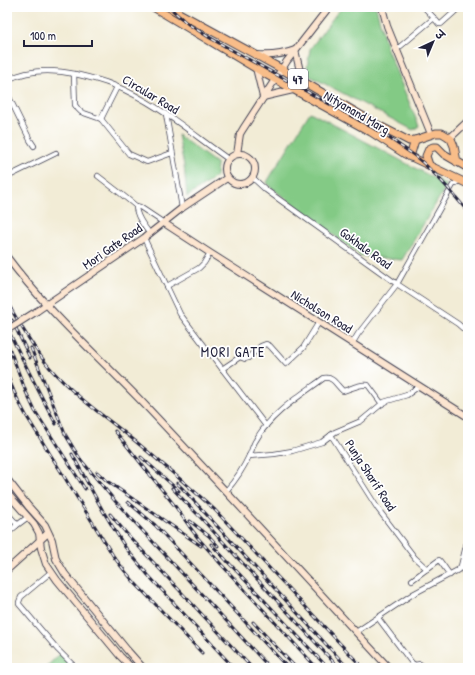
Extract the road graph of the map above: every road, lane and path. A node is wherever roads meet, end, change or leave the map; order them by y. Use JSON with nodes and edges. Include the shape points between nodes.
{"nodes":[{"id":1,"x":153,"y":7,"type":"edge"},
{"id":2,"x":329,"y":7,"type":"edge"},
{"id":3,"x":382,"y":7,"type":"edge"},
{"id":4,"x":424,"y":7,"type":"edge"},
{"id":5,"x":460,"y":7,"type":"edge"},
{"id":6,"x":162,"y":9,"type":"edge"},
{"id":7,"x":170,"y":11,"type":"edge"},
{"id":8,"x":434,"y":18,"type":"junction"},
{"id":9,"x":295,"y":50,"type":"junction"},
{"id":10,"x":396,"y":50,"type":"junction"},
{"id":11,"x":254,"y":54,"type":"junction"},
{"id":12,"x":256,"y":68,"type":"junction"},
{"id":13,"x":281,"y":69,"type":"junction"},
{"id":14,"x":74,"y":74,"type":"junction"},
{"id":15,"x":275,"y":79,"type":"junction"},
{"id":16,"x":7,"y":80,"type":"edge"},
{"id":17,"x":304,"y":83,"type":"junction"},
{"id":18,"x":118,"y":87,"type":"junction"},
{"id":19,"x":293,"y":90,"type":"junction"},
{"id":20,"x":7,"y":93,"type":"edge"},
{"id":21,"x":264,"y":97,"type":"junction"},
{"id":22,"x":166,"y":114,"type":"junction"},
{"id":23,"x":100,"y":119,"type":"junction"},
{"id":24,"x":468,"y":121,"type":"edge"},
{"id":25,"x":376,"y":124,"type":"junction"},
{"id":26,"x":371,"y":132,"type":"junction"},
{"id":27,"x":431,"y":134,"type":"junction"},
{"id":28,"x":450,"y":138,"type":"junction"},
{"id":29,"x":415,"y":140,"type":"junction"},
{"id":30,"x":34,"y":146,"type":"dead end"},
{"id":31,"x":56,"y":153,"type":"dead end"},
{"id":32,"x":172,"y":153,"type":"junction"},
{"id":33,"x":237,"y":154,"type":"junction"},
{"id":34,"x":410,"y":157,"type":"junction"},
{"id":35,"x":228,"y":159,"type":"junction"},
{"id":36,"x":457,"y":162,"type":"junction"},
{"id":37,"x":429,"y":165,"type":"junction"},
{"id":38,"x":468,"y":168,"type":"edge"},
{"id":39,"x":98,"y":176,"type":"dead end"},
{"id":40,"x":7,"y":177,"type":"edge"},
{"id":41,"x":227,"y":178,"type":"junction"},
{"id":42,"x":252,"y":178,"type":"junction"},
{"id":43,"x":460,"y":180,"type":"junction"},
{"id":44,"x":468,"y":184,"type":"edge"},
{"id":45,"x":136,"y":206,"type":"junction"},
{"id":46,"x":182,"y":208,"type":"junction"},
{"id":47,"x":164,"y":223,"type":"junction"},
{"id":48,"x":147,"y":236,"type":"junction"},
{"id":49,"x":210,"y":253,"type":"junction"},
{"id":50,"x":7,"y":257,"type":"edge"},
{"id":51,"x":397,"y":284,"type":"junction"},
{"id":52,"x":167,"y":286,"type":"junction"},
{"id":53,"x":46,"y":305,"type":"junction"},
{"id":54,"x":319,"y":322,"type":"junction"},
{"id":55,"x":7,"y":330,"type":"edge"},
{"id":56,"x":468,"y":333,"type":"edge"},
{"id":57,"x":355,"y":339,"type":"junction"},
{"id":58,"x":222,"y":369,"type":"junction"},
{"id":59,"x":419,"y":386,"type":"junction"},
{"id":60,"x":382,"y":404,"type":"junction"},
{"id":61,"x":468,"y":417,"type":"edge"},
{"id":62,"x":266,"y":426,"type":"junction"},
{"id":63,"x":331,"y":435,"type":"junction"},
{"id":64,"x":249,"y":456,"type":"junction"},
{"id":65,"x":7,"y":479,"type":"edge"},
{"id":66,"x":226,"y":491,"type":"junction"},
{"id":67,"x":8,"y":495,"type":"edge"},
{"id":68,"x":8,"y":515,"type":"edge"},
{"id":69,"x":28,"y":517,"type":"junction"},
{"id":70,"x":16,"y":526,"type":"junction"},
{"id":71,"x":48,"y":533,"type":"junction"},
{"id":72,"x":7,"y":534,"type":"edge"},
{"id":73,"x":468,"y":538,"type":"edge"},
{"id":74,"x":40,"y":540,"type":"junction"},
{"id":75,"x":460,"y":567,"type":"junction"},
{"id":76,"x":427,"y":569,"type":"junction"},
{"id":77,"x":7,"y":570,"type":"edge"},
{"id":78,"x":51,"y":572,"type":"junction"},
{"id":79,"x":450,"y":575,"type":"junction"},
{"id":80,"x":468,"y":577,"type":"edge"},
{"id":81,"x":412,"y":580,"type":"dead end"},
{"id":82,"x":378,"y":618,"type":"junction"},
{"id":83,"x":356,"y":632,"type":"junction"},
{"id":84,"x":76,"y":668,"type":"edge"},
{"id":85,"x":132,"y":668,"type":"edge"},
{"id":86,"x":143,"y":668,"type":"edge"},
{"id":87,"x":389,"y":668,"type":"edge"},
{"id":88,"x":424,"y":668,"type":"edge"}],
"edges":[{"from":1,"to":6,"type":"main road","name":"Nityanand Marg","number":"47"},
{"from":2,"to":9,"type":"street"},
{"from":3,"to":10,"type":"street"},
{"from":4,"to":8,"type":"street"},
{"from":5,"to":8,"type":"street","via":[[441,24]]},
{"from":6,"to":7,"type":"main road","name":"Nityanand Marg","number":"47"},
{"from":7,"to":11,"type":"main road","name":"Nityanand Marg","number":"47"},
{"from":7,"to":12,"type":"main road","name":"Nityanand Marg","number":"47"},
{"from":8,"to":10,"type":"street"},
{"from":9,"to":11,"type":"street","via":[[274,55]]},
{"from":9,"to":13,"type":"street"},
{"from":9,"to":17,"type":"street"},
{"from":10,"to":27,"type":"street"},
{"from":11,"to":13,"type":"main road","name":"Nityanand Marg","number":"47"},
{"from":12,"to":15,"type":"main road","name":"Nityanand Marg","number":"47"},
{"from":12,"to":21,"type":"street"},
{"from":13,"to":15,"type":"street"},
{"from":13,"to":17,"type":"main road","name":"Nityanand Marg","number":"47"},
{"from":14,"to":16,"type":"street","name":"Circular Road","via":[[39,71]]},
{"from":14,"to":18,"type":"street","name":"Circular Road"},
{"from":14,"to":23,"type":"street","via":[[76,107],[81,112]]},
{"from":15,"to":19,"type":"main road","name":"Nityanand Marg","number":"47"},
{"from":15,"to":21,"type":"street"},
{"from":17,"to":25,"type":"main road","name":"Nityanand Marg","number":"47"},
{"from":18,"to":22,"type":"street","name":"Circular Road"},
{"from":18,"to":23,"type":"street"},
{"from":19,"to":21,"type":"street"},
{"from":19,"to":26,"type":"main road","name":"Nityanand Marg","number":"47"},
{"from":20,"to":30,"type":"street"},
{"from":21,"to":33,"type":"street","via":[[240,134]]},
{"from":22,"to":32,"type":"street"},
{"from":22,"to":35,"type":"street","name":"Circular Road"},
{"from":23,"to":32,"type":"street","via":[[129,154],[147,162]]},
{"from":24,"to":28,"type":"street"},
{"from":25,"to":26,"type":"main road"},
{"from":25,"to":29,"type":"main road","name":"Nityanand Marg","number":"47","via":[[409,141]]},
{"from":26,"to":34,"type":"main road","name":"Nityanand Marg","number":"47"},
{"from":27,"to":28,"type":"main road","via":[[442,133]]},
{"from":27,"to":29,"type":"main road"},
{"from":28,"to":36,"type":"main road"},
{"from":29,"to":34,"type":"main road"},
{"from":31,"to":40,"type":"street"},
{"from":32,"to":46,"type":"street"},
{"from":33,"to":35,"type":"street"},
{"from":33,"to":42,"type":"street","via":[[246,155],[253,161],[255,169]]},
{"from":34,"to":37,"type":"main road","name":"Nityanand Marg","number":"47"},
{"from":35,"to":41,"type":"street","via":[[224,168]]},
{"from":36,"to":37,"type":"main road","via":[[433,147],[427,154]]},
{"from":36,"to":38,"type":"main road"},
{"from":37,"to":43,"type":"main road","name":"Nityanand Marg","number":"47"},
{"from":39,"to":45,"type":"street"},
{"from":41,"to":42,"type":"street","via":[[240,184]]},
{"from":41,"to":46,"type":"street","name":"Mori Gate Road"},
{"from":42,"to":51,"type":"street","name":"Gokhale Road"},
{"from":43,"to":44,"type":"main road","name":"Nityanand Marg","number":"47"},
{"from":43,"to":51,"type":"street","via":[[454,185]]},
{"from":45,"to":47,"type":"street"},
{"from":45,"to":48,"type":"street"},
{"from":46,"to":47,"type":"street","name":"Mori Gate Road"},
{"from":47,"to":48,"type":"street","name":"Mori Gate Road"},
{"from":47,"to":49,"type":"street","name":"Nicholson Road"},
{"from":48,"to":52,"type":"street"},
{"from":48,"to":53,"type":"street","name":"Mori Gate Road"},
{"from":49,"to":52,"type":"street","via":[[199,268]]},
{"from":49,"to":54,"type":"street","name":"Nicholson Road"},
{"from":50,"to":53,"type":"street"},
{"from":51,"to":56,"type":"street","name":"Gokhale Road"},
{"from":51,"to":57,"type":"street"},
{"from":52,"to":58,"type":"street","via":[[180,314]]},
{"from":53,"to":55,"type":"street","name":"Mori Gate Road","bridge":true},
{"from":53,"to":66,"type":"street","via":[[137,396]]},
{"from":54,"to":57,"type":"street","name":"Nicholson Road"},
{"from":54,"to":58,"type":"street","via":[[303,348],[286,364],[266,344],[248,358],[240,357]]},
{"from":57,"to":59,"type":"street","name":"Nicholson Road"},
{"from":58,"to":62,"type":"street"},
{"from":59,"to":60,"type":"street","via":[[407,395]]},
{"from":59,"to":61,"type":"street","name":"Nicholson Road"},
{"from":60,"to":62,"type":"street","via":[[364,384],[343,391],[332,379],[326,377]]},
{"from":60,"to":63,"type":"street","via":[[361,421]]},
{"from":62,"to":64,"type":"street"},
{"from":63,"to":64,"type":"street","via":[[322,442],[292,451]]},
{"from":63,"to":76,"type":"street","name":"Punja Sharif Road","via":[[378,509],[415,558]]},
{"from":64,"to":66,"type":"street"},
{"from":65,"to":71,"type":"street","via":[[45,525]]},
{"from":66,"to":83,"type":"street"},
{"from":67,"to":69,"type":"street"},
{"from":68,"to":70,"type":"street"},
{"from":69,"to":70,"type":"street"},
{"from":69,"to":74,"type":"street","via":[[39,533]]},
{"from":70,"to":72,"type":"street"},
{"from":71,"to":74,"type":"street"},
{"from":71,"to":86,"type":"street","via":[[64,574]]},
{"from":73,"to":75,"type":"street"},
{"from":74,"to":77,"type":"street"},
{"from":74,"to":78,"type":"street","via":[[46,564]]},
{"from":75,"to":79,"type":"street"},
{"from":75,"to":80,"type":"street"},
{"from":76,"to":79,"type":"street","via":[[440,560]]},
{"from":76,"to":81,"type":"street"},
{"from":78,"to":84,"type":"street","via":[[22,597],[19,604]]},
{"from":78,"to":85,"type":"street"},
{"from":79,"to":82,"type":"street","via":[[413,594]]},
{"from":82,"to":83,"type":"street"},
{"from":82,"to":88,"type":"street","via":[[412,663],[420,664]]},
{"from":83,"to":87,"type":"street"}]}
